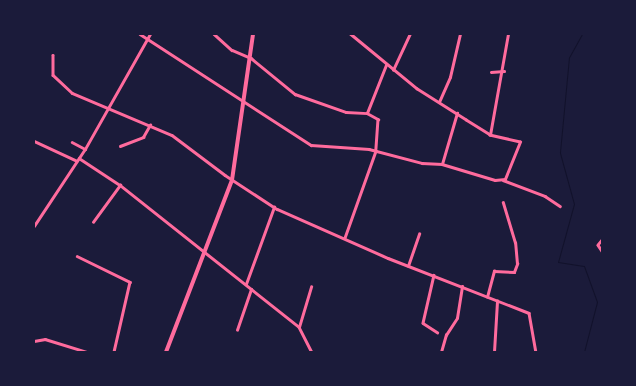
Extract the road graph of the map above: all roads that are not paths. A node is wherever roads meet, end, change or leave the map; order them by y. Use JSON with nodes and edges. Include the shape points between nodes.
{"nodes":[{"id":1,"x":140,"y":34,"type":"edge"},
{"id":2,"x":150,"y":34,"type":"edge"},
{"id":3,"x":214,"y":34,"type":"edge"},
{"id":4,"x":253,"y":34,"type":"edge"},
{"id":5,"x":350,"y":34,"type":"edge"},
{"id":6,"x":359,"y":34,"type":"edge"},
{"id":7,"x":410,"y":34,"type":"edge"},
{"id":8,"x":460,"y":34,"type":"edge"},
{"id":9,"x":508,"y":34,"type":"edge"},
{"id":10,"x":148,"y":38,"type":"junction"},
{"id":11,"x":357,"y":39,"type":"junction"},
{"id":12,"x":53,"y":55,"type":"dead end"},
{"id":13,"x":250,"y":57,"type":"junction"},
{"id":14,"x":386,"y":65,"type":"junction"},
{"id":15,"x":393,"y":70,"type":"junction"},
{"id":16,"x":504,"y":71,"type":"junction"},
{"id":17,"x":491,"y":72,"type":"dead end"},
{"id":18,"x":439,"y":102,"type":"junction"},
{"id":19,"x":244,"y":103,"type":"junction"},
{"id":20,"x":108,"y":109,"type":"junction"},
{"id":21,"x":366,"y":113,"type":"junction"},
{"id":22,"x":457,"y":114,"type":"junction"},
{"id":23,"x":150,"y":125,"type":"junction"},
{"id":24,"x":490,"y":135,"type":"junction"},
{"id":25,"x":34,"y":141,"type":"edge"},
{"id":26,"x":72,"y":142,"type":"dead end"},
{"id":27,"x":120,"y":146,"type":"dead end"},
{"id":28,"x":85,"y":149,"type":"junction"},
{"id":29,"x":376,"y":151,"type":"junction"},
{"id":30,"x":79,"y":158,"type":"junction"},
{"id":31,"x":77,"y":161,"type":"junction"},
{"id":32,"x":442,"y":164,"type":"junction"},
{"id":33,"x":232,"y":180,"type":"junction"},
{"id":34,"x":503,"y":180,"type":"junction"},
{"id":35,"x":120,"y":185,"type":"junction"},
{"id":36,"x":503,"y":203,"type":"dead end"},
{"id":37,"x":560,"y":206,"type":"dead end"},
{"id":38,"x":274,"y":207,"type":"junction"},
{"id":39,"x":93,"y":222,"type":"dead end"},
{"id":40,"x":34,"y":226,"type":"edge"},
{"id":41,"x":419,"y":234,"type":"dead end"},
{"id":42,"x":344,"y":238,"type":"junction"},
{"id":43,"x":602,"y":240,"type":"edge"},
{"id":44,"x":204,"y":250,"type":"junction"},
{"id":45,"x":602,"y":251,"type":"edge"},
{"id":46,"x":77,"y":256,"type":"dead end"},
{"id":47,"x":408,"y":266,"type":"junction"},
{"id":48,"x":434,"y":275,"type":"junction"},
{"id":49,"x":246,"y":284,"type":"junction"},
{"id":50,"x":462,"y":286,"type":"junction"},
{"id":51,"x":311,"y":287,"type":"dead end"},
{"id":52,"x":251,"y":289,"type":"junction"},
{"id":53,"x":487,"y":297,"type":"junction"},
{"id":54,"x":497,"y":301,"type":"junction"},
{"id":55,"x":299,"y":327,"type":"junction"},
{"id":56,"x":237,"y":330,"type":"dead end"},
{"id":57,"x":437,"y":332,"type":"dead end"},
{"id":58,"x":34,"y":341,"type":"edge"},
{"id":59,"x":87,"y":352,"type":"edge"},
{"id":60,"x":114,"y":352,"type":"edge"},
{"id":61,"x":166,"y":352,"type":"edge"},
{"id":62,"x":312,"y":352,"type":"edge"},
{"id":63,"x":440,"y":352,"type":"edge"},
{"id":64,"x":494,"y":352,"type":"edge"},
{"id":65,"x":536,"y":352,"type":"edge"}],
"edges":[{"from":1,"to":10,"type":"street"},
{"from":2,"to":10,"type":"street"},
{"from":3,"to":13,"type":"street","via":[[232,50]]},
{"from":4,"to":13,"type":"main road"},
{"from":5,"to":11,"type":"street"},
{"from":6,"to":11,"type":"street"},
{"from":7,"to":15,"type":"street"},
{"from":8,"to":18,"type":"street","via":[[450,77]]},
{"from":9,"to":16,"type":"street"},
{"from":10,"to":19,"type":"street"},
{"from":10,"to":20,"type":"street"},
{"from":11,"to":14,"type":"street"},
{"from":12,"to":20,"type":"street","via":[[53,75],[72,93]]},
{"from":13,"to":19,"type":"main road"},
{"from":13,"to":21,"type":"street","via":[[294,94],[346,112]]},
{"from":14,"to":15,"type":"street"},
{"from":14,"to":21,"type":"street"},
{"from":15,"to":18,"type":"street"},
{"from":16,"to":17,"type":"street"},
{"from":16,"to":24,"type":"street"},
{"from":18,"to":22,"type":"street"},
{"from":19,"to":29,"type":"street","via":[[311,145]]},
{"from":19,"to":33,"type":"main road"},
{"from":20,"to":23,"type":"street"},
{"from":20,"to":28,"type":"street"},
{"from":21,"to":29,"type":"street","via":[[378,121]]},
{"from":22,"to":24,"type":"street"},
{"from":22,"to":32,"type":"street"},
{"from":23,"to":27,"type":"street","via":[[143,138]]},
{"from":23,"to":33,"type":"street","via":[[172,135]]},
{"from":24,"to":34,"type":"street","via":[[520,143]]},
{"from":25,"to":31,"type":"street"},
{"from":26,"to":28,"type":"street"},
{"from":28,"to":30,"type":"street"},
{"from":29,"to":32,"type":"street","via":[[422,163]]},
{"from":29,"to":42,"type":"street"},
{"from":30,"to":31,"type":"street"},
{"from":30,"to":35,"type":"street"},
{"from":31,"to":40,"type":"street"},
{"from":32,"to":34,"type":"street"},
{"from":33,"to":38,"type":"street"},
{"from":33,"to":44,"type":"main road"},
{"from":34,"to":37,"type":"street","via":[[545,196]]},
{"from":35,"to":39,"type":"street"},
{"from":35,"to":44,"type":"street"},
{"from":36,"to":53,"type":"street","via":[[515,243],[517,264],[514,272],[494,271]]},
{"from":38,"to":42,"type":"street"},
{"from":38,"to":49,"type":"street"},
{"from":41,"to":47,"type":"street"},
{"from":42,"to":47,"type":"street"},
{"from":43,"to":45,"type":"street","via":[[598,245]]},
{"from":44,"to":49,"type":"street"},
{"from":44,"to":61,"type":"main road"},
{"from":46,"to":60,"type":"street","via":[[130,282]]},
{"from":47,"to":48,"type":"street"},
{"from":48,"to":50,"type":"street"},
{"from":48,"to":57,"type":"street","via":[[422,324]]},
{"from":49,"to":52,"type":"street"},
{"from":50,"to":53,"type":"street"},
{"from":50,"to":63,"type":"street","via":[[458,318],[446,335]]},
{"from":51,"to":55,"type":"street"},
{"from":52,"to":55,"type":"street"},
{"from":52,"to":56,"type":"street"},
{"from":53,"to":54,"type":"street"},
{"from":54,"to":64,"type":"street"},
{"from":54,"to":65,"type":"street","via":[[529,313]]},
{"from":55,"to":62,"type":"street"},
{"from":58,"to":59,"type":"street","via":[[45,339]]}]}
